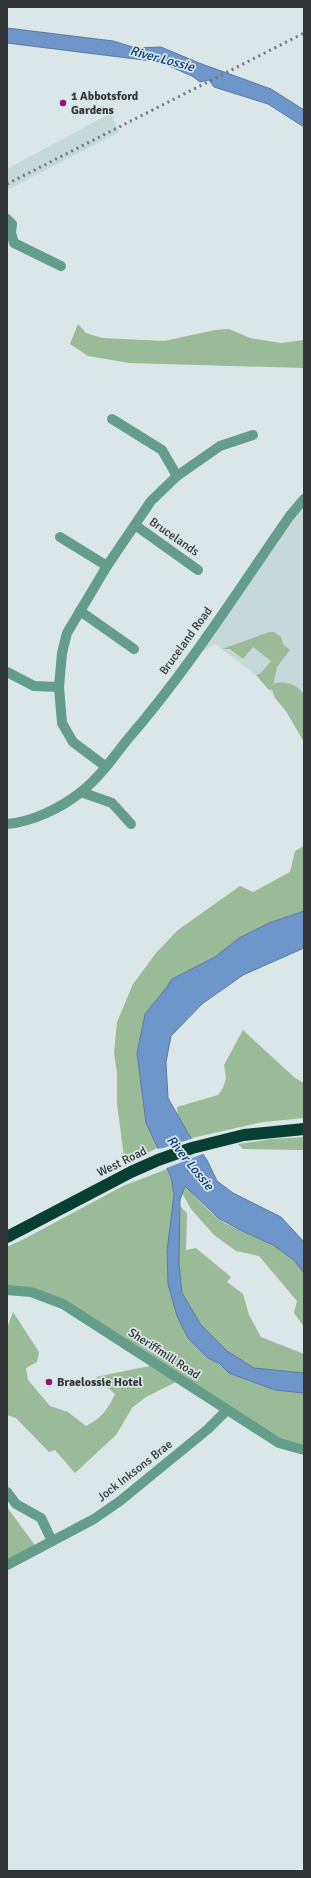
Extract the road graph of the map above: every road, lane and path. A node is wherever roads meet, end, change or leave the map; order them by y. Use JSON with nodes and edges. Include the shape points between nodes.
{"nodes":[{"id":1,"x":7,"y":219,"type":"edge"},
{"id":2,"x":61,"y":266,"type":"dead end"},
{"id":3,"x":112,"y":419,"type":"dead end"},
{"id":4,"x":253,"y":435,"type":"dead end"},
{"id":5,"x":177,"y":476,"type":"junction"},
{"id":6,"x":304,"y":499,"type":"edge"},
{"id":7,"x":135,"y":525,"type":"junction"},
{"id":8,"x":60,"y":536,"type":"dead end"},
{"id":9,"x":107,"y":566,"type":"junction"},
{"id":10,"x":198,"y":570,"type":"dead end"},
{"id":11,"x":80,"y":611,"type":"junction"},
{"id":12,"x":134,"y":649,"type":"dead end"},
{"id":13,"x":7,"y":672,"type":"edge"},
{"id":14,"x":59,"y":687,"type":"junction"},
{"id":15,"x":105,"y":766,"type":"junction"},
{"id":16,"x":81,"y":792,"type":"junction"},
{"id":17,"x":7,"y":824,"type":"edge"},
{"id":18,"x":131,"y":824,"type":"dead end"},
{"id":19,"x":304,"y":1129,"type":"edge"},
{"id":20,"x":7,"y":1237,"type":"edge"},
{"id":21,"x":7,"y":1290,"type":"edge"},
{"id":22,"x":227,"y":1410,"type":"junction"},
{"id":23,"x":304,"y":1450,"type":"edge"},
{"id":24,"x":7,"y":1492,"type":"edge"},
{"id":25,"x":52,"y":1541,"type":"junction"},
{"id":26,"x":7,"y":1565,"type":"edge"}],
"edges":[{"from":1,"to":2,"type":"street","via":[[12,224],[14,243]]},
{"from":3,"to":5,"type":"street","via":[[162,450]]},
{"from":4,"to":5,"type":"street","name":"Brucelands","via":[[220,446]]},
{"from":5,"to":7,"type":"street","name":"Brucelands","via":[[151,501]]},
{"from":6,"to":15,"type":"street","name":"Bruceland Road","via":[[142,724]]},
{"from":7,"to":9,"type":"street","name":"Brucelands"},
{"from":7,"to":10,"type":"street","name":"Brucelands"},
{"from":8,"to":9,"type":"street"},
{"from":9,"to":11,"type":"street","name":"Brucelands"},
{"from":11,"to":12,"type":"street"},
{"from":11,"to":14,"type":"street","name":"Brucelands","via":[[67,633],[62,653]]},
{"from":13,"to":14,"type":"street","via":[[34,686]]},
{"from":14,"to":15,"type":"street","name":"Brucelands","via":[[62,723],[73,742]]},
{"from":15,"to":16,"type":"street","name":"Bruceland Road"},
{"from":16,"to":17,"type":"street","name":"Bruceland Road","via":[[42,815],[21,823]]},
{"from":16,"to":18,"type":"street","via":[[112,803]]},
{"from":19,"to":20,"type":"highway","name":"West Road","via":[[244,1135],[192,1148],[158,1160]]},
{"from":21,"to":22,"type":"street","name":"Sheriffmill Road","via":[[31,1292],[63,1304]]},
{"from":22,"to":23,"type":"street","name":"Sheriffmill Road","via":[[279,1443]]},
{"from":22,"to":25,"type":"street","name":"Jock Inksons Brae","via":[[208,1429],[120,1501],[94,1519]]},
{"from":24,"to":25,"type":"street","via":[[16,1504],[41,1518]]},
{"from":25,"to":26,"type":"street","name":"Jock Inksons Brae"}]}
